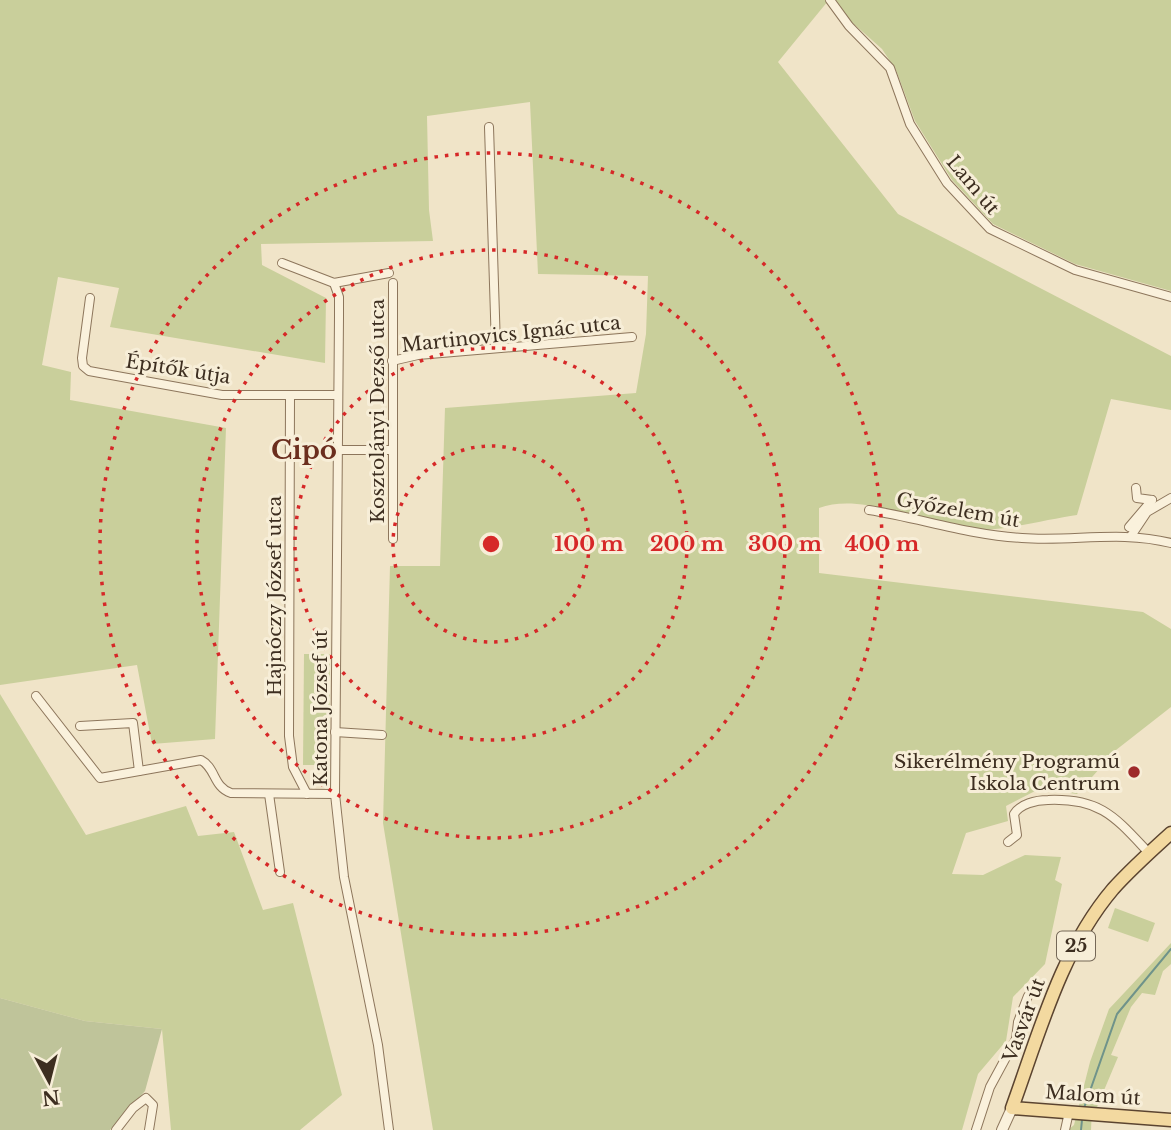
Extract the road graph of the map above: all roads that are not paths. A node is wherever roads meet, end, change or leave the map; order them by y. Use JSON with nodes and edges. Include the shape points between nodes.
{"nodes":[{"id":1,"x":830,"y":0,"type":"edge"},
{"id":2,"x":489,"y":127,"type":"dead end"},
{"id":3,"x":282,"y":262,"type":"dead end"},
{"id":4,"x":389,"y":274,"type":"dead end"},
{"id":5,"x":393,"y":283,"type":"dead end"},
{"id":6,"x":334,"y":284,"type":"junction"},
{"id":7,"x":1171,"y":297,"type":"edge"},
{"id":8,"x":90,"y":298,"type":"dead end"},
{"id":9,"x":632,"y":337,"type":"dead end"},
{"id":10,"x":496,"y":347,"type":"junction"},
{"id":11,"x":392,"y":362,"type":"junction"},
{"id":12,"x":290,"y":395,"type":"junction"},
{"id":13,"x":338,"y":395,"type":"junction"},
{"id":14,"x":338,"y":450,"type":"junction"},
{"id":15,"x":392,"y":450,"type":"junction"},
{"id":16,"x":1136,"y":488,"type":"dead end"},
{"id":17,"x":1161,"y":496,"type":"dead end"},
{"id":18,"x":1171,"y":498,"type":"edge"},
{"id":19,"x":1152,"y":500,"type":"junction"},
{"id":20,"x":869,"y":510,"type":"dead end"},
{"id":21,"x":1129,"y":536,"type":"junction"},
{"id":22,"x":393,"y":539,"type":"dead end"},
{"id":23,"x":1171,"y":543,"type":"edge"},
{"id":24,"x":36,"y":696,"type":"dead end"},
{"id":25,"x":80,"y":726,"type":"dead end"},
{"id":26,"x":335,"y":732,"type":"junction"},
{"id":27,"x":382,"y":734,"type":"dead end"},
{"id":28,"x":139,"y":771,"type":"junction"},
{"id":29,"x":269,"y":794,"type":"junction"},
{"id":30,"x":307,"y":794,"type":"junction"},
{"id":31,"x":335,"y":794,"type":"junction"},
{"id":32,"x":1171,"y":833,"type":"edge"},
{"id":33,"x":1007,"y":842,"type":"dead end"},
{"id":34,"x":1149,"y":853,"type":"junction"},
{"id":35,"x":280,"y":872,"type":"dead end"},
{"id":36,"x":1028,"y":996,"type":"dead end"},
{"id":37,"x":1021,"y":1083,"type":"junction"},
{"id":38,"x":1012,"y":1108,"type":"junction"},
{"id":39,"x":1034,"y":1110,"type":"junction"},
{"id":40,"x":1072,"y":1112,"type":"junction"},
{"id":41,"x":1171,"y":1120,"type":"edge"},
{"id":42,"x":116,"y":1130,"type":"edge"},
{"id":43,"x":149,"y":1130,"type":"edge"},
{"id":44,"x":389,"y":1130,"type":"edge"},
{"id":45,"x":975,"y":1130,"type":"edge"},
{"id":46,"x":1002,"y":1130,"type":"edge"},
{"id":47,"x":1065,"y":1130,"type":"edge"}],
"edges":[{"from":1,"to":7,"type":"street","name":"Lam út","via":[[890,68],[909,124],[947,183],[990,229],[1075,271]]},
{"from":2,"to":10,"type":"street"},
{"from":3,"to":6,"type":"street"},
{"from":4,"to":6,"type":"street"},
{"from":5,"to":11,"type":"street","name":"Kosztolányi Dezső utca"},
{"from":6,"to":13,"type":"street","name":"Katona József út","via":[[339,297]]},
{"from":8,"to":12,"type":"street","name":"Építők útja","via":[[82,358],[86,369],[222,395]]},
{"from":9,"to":10,"type":"street","name":"Martinovics Ignác utca"},
{"from":10,"to":11,"type":"street","name":"Martinovics Ignác utca"},
{"from":11,"to":15,"type":"street","name":"Kosztolányi Dezső utca"},
{"from":12,"to":13,"type":"street","name":"Építők útja"},
{"from":12,"to":30,"type":"street","name":"Hajnóczy József utca","via":[[289,736],[293,768]]},
{"from":13,"to":14,"type":"street","name":"Katona József út"},
{"from":14,"to":15,"type":"street"},
{"from":14,"to":26,"type":"street","name":"Katona József út"},
{"from":15,"to":22,"type":"street","name":"Kosztolányi Dezső utca"},
{"from":16,"to":19,"type":"street","via":[[1138,498]]},
{"from":17,"to":19,"type":"street"},
{"from":18,"to":21,"type":"street","via":[[1147,512]]},
{"from":19,"to":21,"type":"street","via":[[1138,513]]},
{"from":20,"to":21,"type":"street","name":"Győzelem út","via":[[1021,538]]},
{"from":21,"to":23,"type":"street","name":"Győzelem út"},
{"from":24,"to":28,"type":"street","via":[[98,777],[116,778]]},
{"from":25,"to":28,"type":"street","via":[[132,723]]},
{"from":26,"to":27,"type":"street"},
{"from":26,"to":31,"type":"street","name":"Katona József út"},
{"from":28,"to":29,"type":"street","via":[[201,760],[225,791]]},
{"from":29,"to":30,"type":"street"},
{"from":29,"to":35,"type":"street"},
{"from":30,"to":31,"type":"street"},
{"from":31,"to":44,"type":"street","name":"Katona József út","via":[[344,877],[378,1045]]},
{"from":32,"to":34,"type":"main road","name":"Vasvár út","number":"25"},
{"from":33,"to":34,"type":"street","via":[[1017,835],[1014,814],[1023,806],[1047,800],[1086,802],[1125,826]]},
{"from":34,"to":37,"type":"main road","name":"Vasvár út","number":"25","via":[[1112,890],[1084,931],[1055,991]]},
{"from":36,"to":45,"type":"street","via":[[1016,1040],[990,1087]]},
{"from":37,"to":38,"type":"main road","name":"Vasvár út","number":"25"},
{"from":37,"to":39,"type":"main road","via":[[1021,1099]]},
{"from":38,"to":39,"type":"main road","name":"Malom út"},
{"from":38,"to":46,"type":"street","name":"Vasvár út"},
{"from":39,"to":40,"type":"main road","name":"Malom út"},
{"from":40,"to":41,"type":"main road","name":"Malom út"},
{"from":40,"to":47,"type":"street"},
{"from":42,"to":43,"type":"street","via":[[146,1098],[153,1105]]}]}
